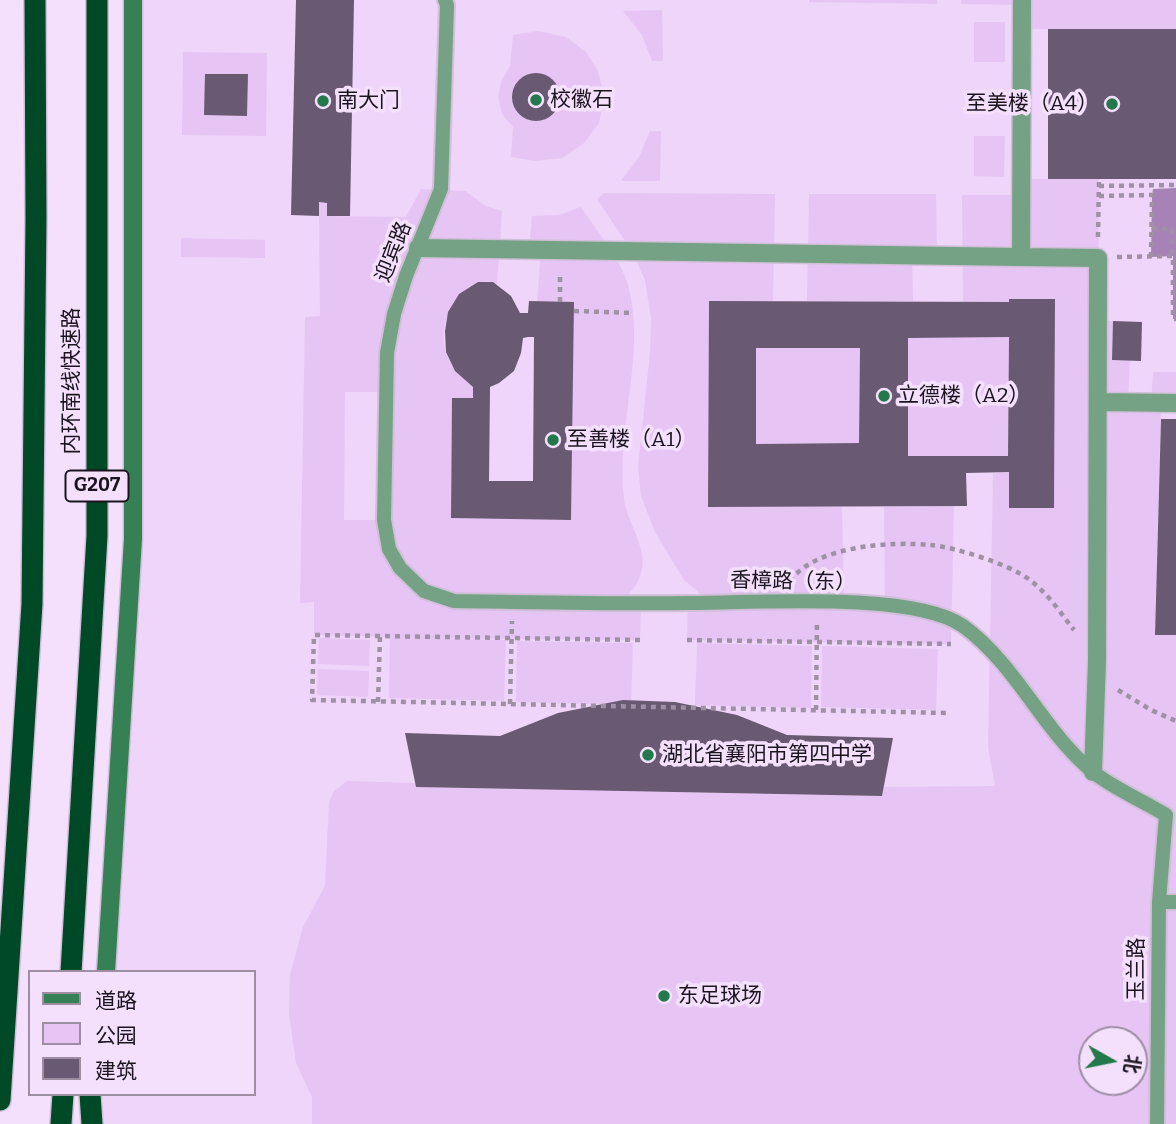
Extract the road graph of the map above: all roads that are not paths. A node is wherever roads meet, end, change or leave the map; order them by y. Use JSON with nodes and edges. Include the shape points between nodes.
{"nodes":[{"id":1,"x":35,"y":0,"type":"edge"},
{"id":2,"x":97,"y":0,"type":"edge"},
{"id":3,"x":133,"y":0,"type":"edge"},
{"id":4,"x":445,"y":0,"type":"edge"},
{"id":5,"x":1022,"y":0,"type":"edge"},
{"id":6,"x":418,"y":248,"type":"junction"},
{"id":7,"x":1021,"y":257,"type":"junction"},
{"id":8,"x":1098,"y":402,"type":"junction"},
{"id":9,"x":1176,"y":403,"type":"edge"},
{"id":10,"x":384,"y":520,"type":"joint"},
{"id":11,"x":1093,"y":772,"type":"junction"},
{"id":12,"x":1171,"y":814,"type":"edge"},
{"id":13,"x":13,"y":893,"type":"junction"},
{"id":14,"x":75,"y":894,"type":"junction"},
{"id":15,"x":1159,"y":902,"type":"junction"},
{"id":16,"x":1176,"y":902,"type":"edge"},
{"id":17,"x":0,"y":945,"type":"edge"},
{"id":18,"x":71,"y":970,"type":"edge"},
{"id":19,"x":81,"y":970,"type":"edge"},
{"id":20,"x":106,"y":970,"type":"edge"},
{"id":21,"x":63,"y":1096,"type":"edge"},
{"id":22,"x":90,"y":1096,"type":"edge"},
{"id":23,"x":98,"y":1096,"type":"edge"},
{"id":24,"x":0,"y":1100,"type":"edge"},
{"id":25,"x":61,"y":1124,"type":"edge"},
{"id":26,"x":94,"y":1124,"type":"edge"},
{"id":27,"x":1157,"y":1124,"type":"edge"}],
"edges":[{"from":1,"to":13,"type":"highway","name":"内环南线快速路","via":[[32,604]]},
{"from":2,"to":14,"type":"highway","name":"内环南线快速路","number":"G207","via":[[97,536]]},
{"from":3,"to":20,"type":"main road","via":[[133,539]]},
{"from":4,"to":6,"type":"lane","name":"迎宾路","via":[[441,190]]},
{"from":5,"to":7,"type":"street"},
{"from":6,"to":7,"type":"street"},
{"from":6,"to":10,"type":"lane","name":"迎宾路","via":[[405,276],[387,353]]},
{"from":7,"to":8,"type":"street","via":[[1098,258]]},
{"from":8,"to":9,"type":"street"},
{"from":8,"to":11,"type":"street"},
{"from":10,"to":11,"type":"lane","name":"香樟路（东）","via":[[389,549],[400,568],[424,591],[454,601],[836,602],[915,608],[952,620],[1007,666],[1047,723]]},
{"from":11,"to":12,"type":"lane","name":"香樟路（东）"},
{"from":12,"to":15,"type":"lane","name":"玉兰路"},
{"from":13,"to":17,"type":"highway"},
{"from":13,"to":24,"type":"highway","name":"内环南线快速路"},
{"from":14,"to":18,"type":"highway","name":"内环南线快速路","number":"G207"},
{"from":14,"to":19,"type":"highway"},
{"from":15,"to":16,"type":"lane"},
{"from":15,"to":27,"type":"lane","name":"玉兰路"},
{"from":21,"to":25,"type":"highway"},
{"from":22,"to":26,"type":"highway"},
{"from":23,"to":26,"type":"main road"}]}
